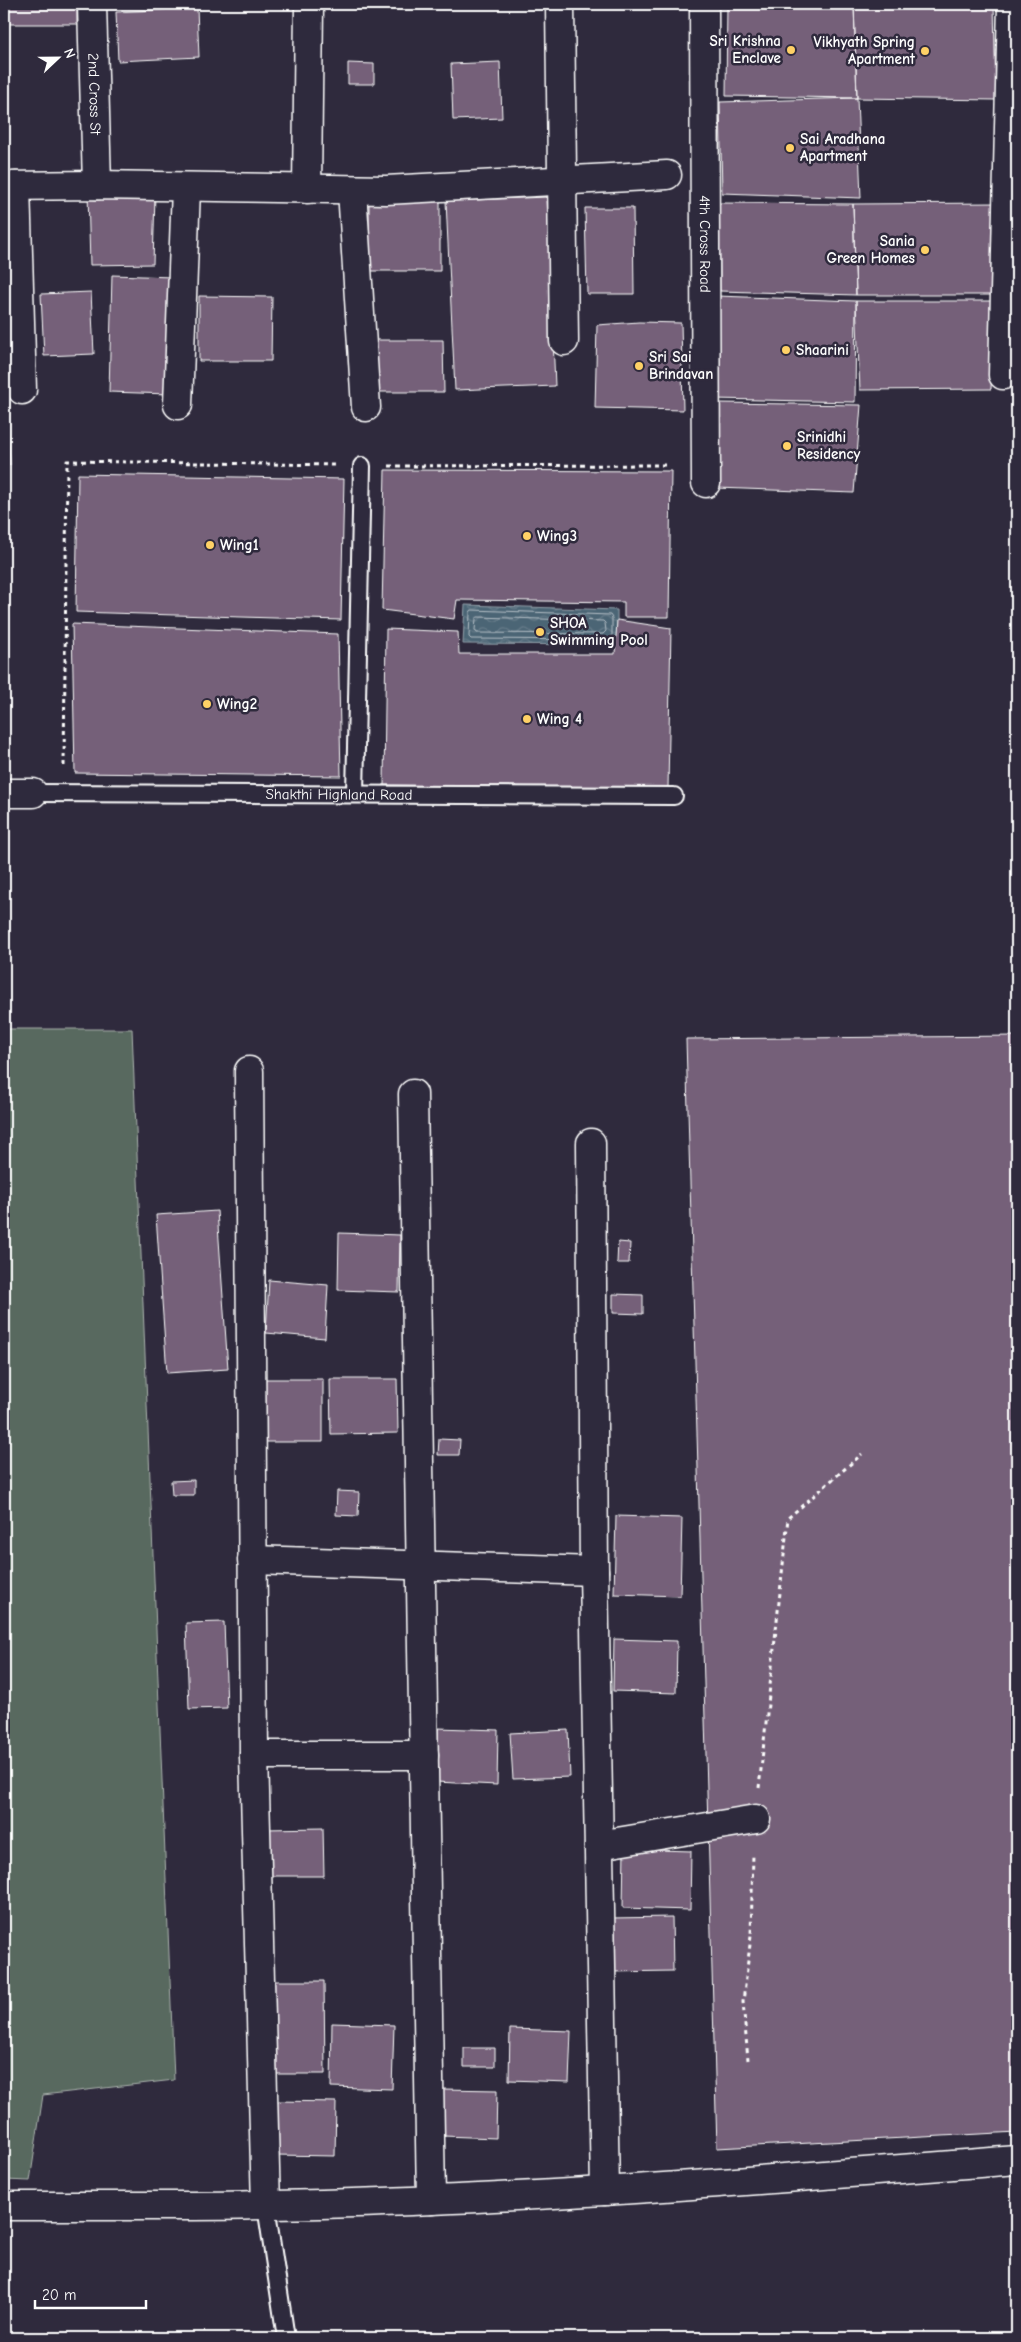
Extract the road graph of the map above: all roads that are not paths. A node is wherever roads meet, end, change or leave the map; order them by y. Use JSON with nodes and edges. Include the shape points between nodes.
{"nodes":[{"id":1,"x":92,"y":4,"type":"edge"},
{"id":2,"x":309,"y":4,"type":"edge"},
{"id":3,"x":560,"y":4,"type":"edge"},
{"id":4,"x":704,"y":4,"type":"edge"},
{"id":5,"x":1012,"y":4,"type":"edge"},
{"id":6,"x":1014,"y":34,"type":"edge"},
{"id":7,"x":667,"y":175,"type":"dead end"},
{"id":8,"x":564,"y":180,"type":"junction"},
{"id":9,"x":97,"y":185,"type":"junction"},
{"id":10,"x":10,"y":186,"type":"edge"},
{"id":11,"x":186,"y":188,"type":"junction"},
{"id":12,"x":308,"y":189,"type":"junction"},
{"id":13,"x":352,"y":190,"type":"junction"},
{"id":14,"x":564,"y":341,"type":"dead end"},
{"id":15,"x":1003,"y":375,"type":"dead end"},
{"id":16,"x":22,"y":390,"type":"dead end"},
{"id":17,"x":178,"y":405,"type":"dead end"},
{"id":18,"x":366,"y":407,"type":"dead end"},
{"id":19,"x":362,"y":466,"type":"road end"},
{"id":20,"x":706,"y":483,"type":"dead end"},
{"id":21,"x":4,"y":793,"type":"edge"},
{"id":22,"x":33,"y":793,"type":"joint"},
{"id":23,"x":355,"y":794,"type":"junction"},
{"id":24,"x":674,"y":796,"type":"dead end"},
{"id":25,"x":249,"y":1072,"type":"dead end"},
{"id":26,"x":412,"y":1094,"type":"dead end"},
{"id":27,"x":591,"y":1143,"type":"dead end"},
{"id":28,"x":252,"y":1560,"type":"junction"},
{"id":29,"x":421,"y":1564,"type":"junction"},
{"id":30,"x":594,"y":1571,"type":"junction"},
{"id":31,"x":254,"y":1755,"type":"junction"},
{"id":32,"x":424,"y":1755,"type":"junction"},
{"id":33,"x":756,"y":1819,"type":"dead end"},
{"id":34,"x":599,"y":1844,"type":"junction"},
{"id":35,"x":1017,"y":2160,"type":"edge"},
{"id":36,"x":605,"y":2191,"type":"junction"},
{"id":37,"x":431,"y":2200,"type":"junction"},
{"id":38,"x":4,"y":2206,"type":"edge"},
{"id":39,"x":266,"y":2206,"type":"junction"},
{"id":40,"x":286,"y":2338,"type":"edge"}],
"edges":[{"from":1,"to":9,"type":"street","name":"2nd Cross St"},
{"from":2,"to":12,"type":"street"},
{"from":3,"to":8,"type":"street"},
{"from":4,"to":20,"type":"street","name":"4th Cross Road"},
{"from":5,"to":6,"type":"street"},
{"from":6,"to":15,"type":"street"},
{"from":7,"to":8,"type":"street"},
{"from":8,"to":13,"type":"street"},
{"from":8,"to":14,"type":"street"},
{"from":9,"to":10,"type":"street"},
{"from":9,"to":11,"type":"street"},
{"from":10,"to":16,"type":"street"},
{"from":11,"to":12,"type":"street"},
{"from":11,"to":17,"type":"street"},
{"from":12,"to":13,"type":"street"},
{"from":13,"to":18,"type":"street"},
{"from":19,"to":23,"type":"lane"},
{"from":21,"to":22,"type":"street","name":"Shakthi Highland Road"},
{"from":22,"to":23,"type":"lane","name":"Shakthi Highland Road"},
{"from":23,"to":24,"type":"lane","name":"Shakthi Highland Road"},
{"from":25,"to":28,"type":"street"},
{"from":26,"to":29,"type":"street"},
{"from":27,"to":30,"type":"street"},
{"from":28,"to":29,"type":"street"},
{"from":28,"to":31,"type":"street"},
{"from":29,"to":30,"type":"street"},
{"from":29,"to":32,"type":"street"},
{"from":30,"to":34,"type":"street"},
{"from":31,"to":32,"type":"street"},
{"from":31,"to":39,"type":"street"},
{"from":32,"to":37,"type":"street"},
{"from":33,"to":34,"type":"street"},
{"from":34,"to":36,"type":"street"},
{"from":35,"to":36,"type":"street"},
{"from":36,"to":37,"type":"street"},
{"from":37,"to":39,"type":"street"},
{"from":38,"to":39,"type":"street"},
{"from":39,"to":40,"type":"lane"}]}
